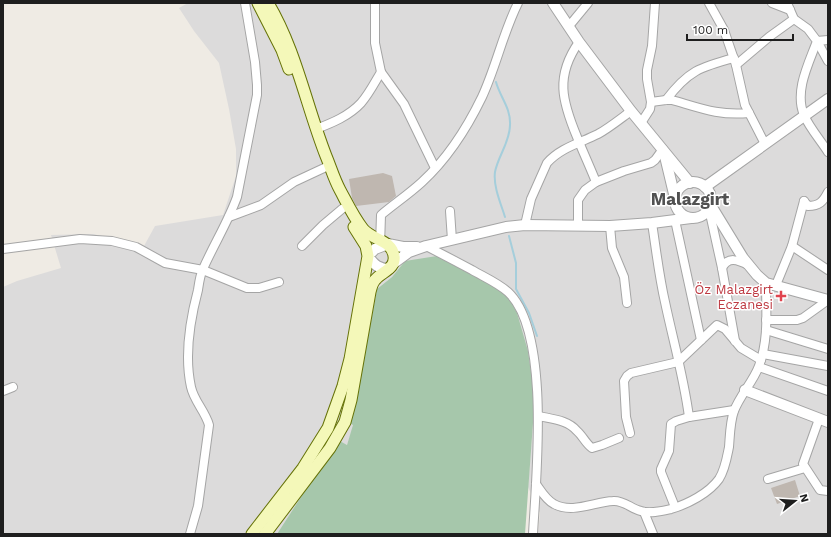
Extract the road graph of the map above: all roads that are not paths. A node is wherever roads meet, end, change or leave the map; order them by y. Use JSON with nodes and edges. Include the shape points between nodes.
{"nodes":[{"id":1,"x":245,"y":3,"type":"edge"},
{"id":2,"x":258,"y":3,"type":"edge"},
{"id":3,"x":268,"y":3,"type":"edge"},
{"id":4,"x":375,"y":3,"type":"edge"},
{"id":5,"x":518,"y":3,"type":"edge"},
{"id":6,"x":553,"y":3,"type":"edge"},
{"id":7,"x":588,"y":3,"type":"edge"},
{"id":8,"x":656,"y":3,"type":"edge"},
{"id":9,"x":709,"y":3,"type":"edge"},
{"id":10,"x":772,"y":3,"type":"edge"},
{"id":11,"x":789,"y":7,"type":"edge"},
{"id":12,"x":794,"y":19,"type":"junction"},
{"id":13,"x":569,"y":26,"type":"junction"},
{"id":14,"x":828,"y":40,"type":"edge"},
{"id":15,"x":817,"y":41,"type":"junction"},
{"id":16,"x":579,"y":42,"type":"junction"},
{"id":17,"x":828,"y":61,"type":"edge"},
{"id":18,"x":735,"y":62,"type":"junction"},
{"id":19,"x":381,"y":72,"type":"junction"},
{"id":20,"x":828,"y":99,"type":"edge"},
{"id":21,"x":666,"y":100,"type":"junction"},
{"id":22,"x":651,"y":102,"type":"junction"},
{"id":23,"x":631,"y":111,"type":"junction"},
{"id":24,"x":749,"y":113,"type":"junction"},
{"id":25,"x":804,"y":116,"type":"junction"},
{"id":26,"x":641,"y":123,"type":"junction"},
{"id":27,"x":316,"y":129,"type":"junction"},
{"id":28,"x":579,"y":142,"type":"junction"},
{"id":29,"x":765,"y":144,"type":"junction"},
{"id":30,"x":663,"y":149,"type":"junction"},
{"id":31,"x":828,"y":152,"type":"edge"},
{"id":32,"x":324,"y":168,"type":"junction"},
{"id":33,"x":435,"y":168,"type":"junction"},
{"id":34,"x":596,"y":182,"type":"junction"},
{"id":35,"x":690,"y":183,"type":"junction"},
{"id":36,"x":704,"y":187,"type":"junction"},
{"id":37,"x":828,"y":192,"type":"edge"},
{"id":38,"x":675,"y":198,"type":"junction"},
{"id":39,"x":709,"y":206,"type":"junction"},
{"id":40,"x":342,"y":209,"type":"junction"},
{"id":41,"x":677,"y":209,"type":"junction"},
{"id":42,"x":450,"y":211,"type":"dead end"},
{"id":43,"x":229,"y":217,"type":"junction"},
{"id":44,"x":691,"y":218,"type":"junction"},
{"id":45,"x":675,"y":220,"type":"junction"},
{"id":46,"x":652,"y":223,"type":"junction"},
{"id":47,"x":525,"y":225,"type":"junction"},
{"id":48,"x":578,"y":226,"type":"junction"},
{"id":49,"x":610,"y":226,"type":"junction"},
{"id":50,"x":452,"y":240,"type":"junction"},
{"id":51,"x":383,"y":244,"type":"junction"},
{"id":52,"x":302,"y":246,"type":"dead end"},
{"id":53,"x":426,"y":246,"type":"junction"},
{"id":54,"x":792,"y":246,"type":"junction"},
{"id":55,"x":3,"y":249,"type":"edge"},
{"id":56,"x":368,"y":256,"type":"junction"},
{"id":57,"x":748,"y":265,"type":"junction"},
{"id":58,"x":392,"y":266,"type":"junction"},
{"id":59,"x":722,"y":268,"type":"junction"},
{"id":60,"x":202,"y":270,"type":"junction"},
{"id":61,"x":828,"y":270,"type":"edge"},
{"id":62,"x":279,"y":282,"type":"dead end"},
{"id":63,"x":771,"y":284,"type":"junction"},
{"id":64,"x":828,"y":300,"type":"edge"},
{"id":65,"x":627,"y":303,"type":"dead end"},
{"id":66,"x":766,"y":320,"type":"junction"},
{"id":67,"x":733,"y":326,"type":"junction"},
{"id":68,"x":725,"y":330,"type":"junction"},
{"id":69,"x":766,"y":330,"type":"junction"},
{"id":70,"x":701,"y":340,"type":"junction"},
{"id":71,"x":736,"y":342,"type":"junction"},
{"id":72,"x":828,"y":349,"type":"edge"},
{"id":73,"x":761,"y":360,"type":"junction"},
{"id":74,"x":678,"y":362,"type":"junction"},
{"id":75,"x":828,"y":366,"type":"edge"},
{"id":76,"x":13,"y":387,"type":"dead end"},
{"id":77,"x":745,"y":390,"type":"junction"},
{"id":78,"x":3,"y":391,"type":"edge"},
{"id":79,"x":828,"y":391,"type":"edge"},
{"id":80,"x":734,"y":410,"type":"junction"},
{"id":81,"x":539,"y":416,"type":"junction"},
{"id":82,"x":689,"y":416,"type":"junction"},
{"id":83,"x":824,"y":420,"type":"edge"},
{"id":84,"x":630,"y":433,"type":"dead end"},
{"id":85,"x":619,"y":438,"type":"dead end"},
{"id":86,"x":806,"y":468,"type":"junction"},
{"id":87,"x":768,"y":480,"type":"dead end"},
{"id":88,"x":536,"y":484,"type":"junction"},
{"id":89,"x":828,"y":491,"type":"edge"},
{"id":90,"x":675,"y":507,"type":"junction"},
{"id":91,"x":644,"y":512,"type":"junction"},
{"id":92,"x":190,"y":534,"type":"edge"},
{"id":93,"x":252,"y":534,"type":"edge"},
{"id":94,"x":264,"y":534,"type":"edge"},
{"id":95,"x":534,"y":534,"type":"edge"},
{"id":96,"x":653,"y":534,"type":"edge"}],
"edges":[{"from":1,"to":43,"type":"street","via":[[257,74],[257,90],[240,184]]},
{"from":2,"to":32,"type":"main road","via":[[282,50]]},
{"from":3,"to":27,"type":"main road","via":[[289,46]]},
{"from":4,"to":19,"type":"street","via":[[375,43]]},
{"from":5,"to":33,"type":"street","via":[[482,97],[466,126]]},
{"from":6,"to":13,"type":"street"},
{"from":7,"to":13,"type":"street"},
{"from":8,"to":22,"type":"street","via":[[647,70]]},
{"from":9,"to":18,"type":"street","via":[[724,30]]},
{"from":10,"to":11,"type":"street"},
{"from":11,"to":12,"type":"street"},
{"from":12,"to":15,"type":"street","via":[[808,29]]},
{"from":12,"to":18,"type":"street"},
{"from":13,"to":16,"type":"street"},
{"from":14,"to":15,"type":"street"},
{"from":15,"to":17,"type":"street"},
{"from":15,"to":25,"type":"street","via":[[803,83],[801,102]]},
{"from":16,"to":23,"type":"street"},
{"from":16,"to":28,"type":"street","via":[[567,66],[563,97],[567,115]]},
{"from":18,"to":21,"type":"street","via":[[694,72],[676,86]]},
{"from":18,"to":24,"type":"street"},
{"from":19,"to":27,"type":"street","via":[[355,109],[342,118]]},
{"from":19,"to":33,"type":"street","via":[[404,104]]},
{"from":20,"to":25,"type":"street"},
{"from":21,"to":22,"type":"street"},
{"from":21,"to":24,"type":"street","via":[[709,112]]},
{"from":22,"to":26,"type":"street","via":[[650,109]]},
{"from":23,"to":26,"type":"street"},
{"from":23,"to":28,"type":"street","via":[[598,134]]},
{"from":24,"to":29,"type":"street"},
{"from":25,"to":29,"type":"street"},
{"from":25,"to":31,"type":"street"},
{"from":26,"to":30,"type":"street"},
{"from":27,"to":51,"type":"main road","via":[[337,185],[348,205],[364,230]]},
{"from":28,"to":34,"type":"street"},
{"from":28,"to":47,"type":"street","via":[[547,163],[530,199]]},
{"from":29,"to":36,"type":"street"},
{"from":30,"to":34,"type":"street","via":[[651,163]]},
{"from":30,"to":35,"type":"street"},
{"from":30,"to":38,"type":"street"},
{"from":32,"to":40,"type":"main road"},
{"from":32,"to":43,"type":"street","via":[[294,182],[261,205]]},
{"from":33,"to":51,"type":"street","via":[[381,215]]},
{"from":34,"to":48,"type":"street","via":[[579,197]]},
{"from":35,"to":36,"type":"street"},
{"from":35,"to":38,"type":"street","via":[[680,188]]},
{"from":36,"to":39,"type":"street","via":[[708,192]]},
{"from":37,"to":54,"type":"street","via":[[820,204],[808,206],[804,201]]},
{"from":38,"to":41,"type":"street"},
{"from":39,"to":44,"type":"street","via":[[701,216]]},
{"from":39,"to":57,"type":"street"},
{"from":39,"to":59,"type":"street"},
{"from":40,"to":52,"type":"street"},
{"from":40,"to":56,"type":"main road","via":[[366,246]]},
{"from":41,"to":44,"type":"street","via":[[685,217]]},
{"from":41,"to":45,"type":"street"},
{"from":42,"to":50,"type":"street"},
{"from":43,"to":60,"type":"street"},
{"from":44,"to":45,"type":"street"},
{"from":45,"to":46,"type":"street"},
{"from":45,"to":70,"type":"street"},
{"from":46,"to":49,"type":"street"},
{"from":46,"to":74,"type":"street"},
{"from":47,"to":48,"type":"street"},
{"from":47,"to":50,"type":"street"},
{"from":48,"to":49,"type":"street"},
{"from":49,"to":65,"type":"street","via":[[612,248],[624,277]]},
{"from":50,"to":53,"type":"street"},
{"from":51,"to":53,"type":"street","via":[[403,248]]},
{"from":51,"to":56,"type":"street"},
{"from":51,"to":58,"type":"main road","via":[[393,250],[395,257]]},
{"from":53,"to":58,"type":"street","via":[[409,252]]},
{"from":53,"to":81,"type":"street","via":[[493,281],[519,306],[532,345]]},
{"from":54,"to":61,"type":"street"},
{"from":54,"to":63,"type":"street"},
{"from":55,"to":60,"type":"street","via":[[80,239],[112,241],[136,247],[165,263]]},
{"from":56,"to":58,"type":"street","via":[[382,269]]},
{"from":56,"to":93,"type":"main road","via":[[350,359],[328,428],[303,468]]},
{"from":57,"to":59,"type":"street","via":[[734,259],[729,260]]},
{"from":57,"to":63,"type":"street"},
{"from":58,"to":94,"type":"main road","via":[[374,280],[370,292],[345,422],[330,448]]},
{"from":59,"to":67,"type":"street"},
{"from":60,"to":62,"type":"street","via":[[247,288],[260,288]]},
{"from":60,"to":92,"type":"street","via":[[192,319],[188,366],[193,393],[208,420],[209,431],[198,506]]},
{"from":63,"to":64,"type":"street"},
{"from":63,"to":66,"type":"street"},
{"from":64,"to":66,"type":"street","via":[[797,320]]},
{"from":66,"to":69,"type":"street"},
{"from":67,"to":68,"type":"street"},
{"from":67,"to":71,"type":"street"},
{"from":68,"to":70,"type":"street","via":[[717,325]]},
{"from":68,"to":71,"type":"street"},
{"from":69,"to":72,"type":"street"},
{"from":69,"to":73,"type":"street"},
{"from":70,"to":74,"type":"street"},
{"from":71,"to":73,"type":"street"},
{"from":73,"to":75,"type":"street"},
{"from":73,"to":77,"type":"street"},
{"from":73,"to":79,"type":"street"},
{"from":74,"to":82,"type":"street"},
{"from":74,"to":84,"type":"street","via":[[631,373],[624,378],[626,417]]},
{"from":76,"to":78,"type":"street"},
{"from":77,"to":80,"type":"street"},
{"from":77,"to":83,"type":"street"},
{"from":80,"to":82,"type":"street"},
{"from":80,"to":90,"type":"street","via":[[725,464],[719,479],[704,493]]},
{"from":81,"to":85,"type":"street","via":[[573,426],[592,448]]},
{"from":81,"to":88,"type":"street"},
{"from":82,"to":90,"type":"street","via":[[671,424],[670,451],[661,472]]},
{"from":83,"to":86,"type":"street","via":[[803,464]]},
{"from":86,"to":87,"type":"street"},
{"from":86,"to":89,"type":"street","via":[[820,490]]},
{"from":88,"to":91,"type":"street","via":[[548,500],[560,506],[571,508],[615,501]]},
{"from":88,"to":95,"type":"street"},
{"from":90,"to":91,"type":"street","via":[[663,511]]},
{"from":91,"to":96,"type":"street"}]}
